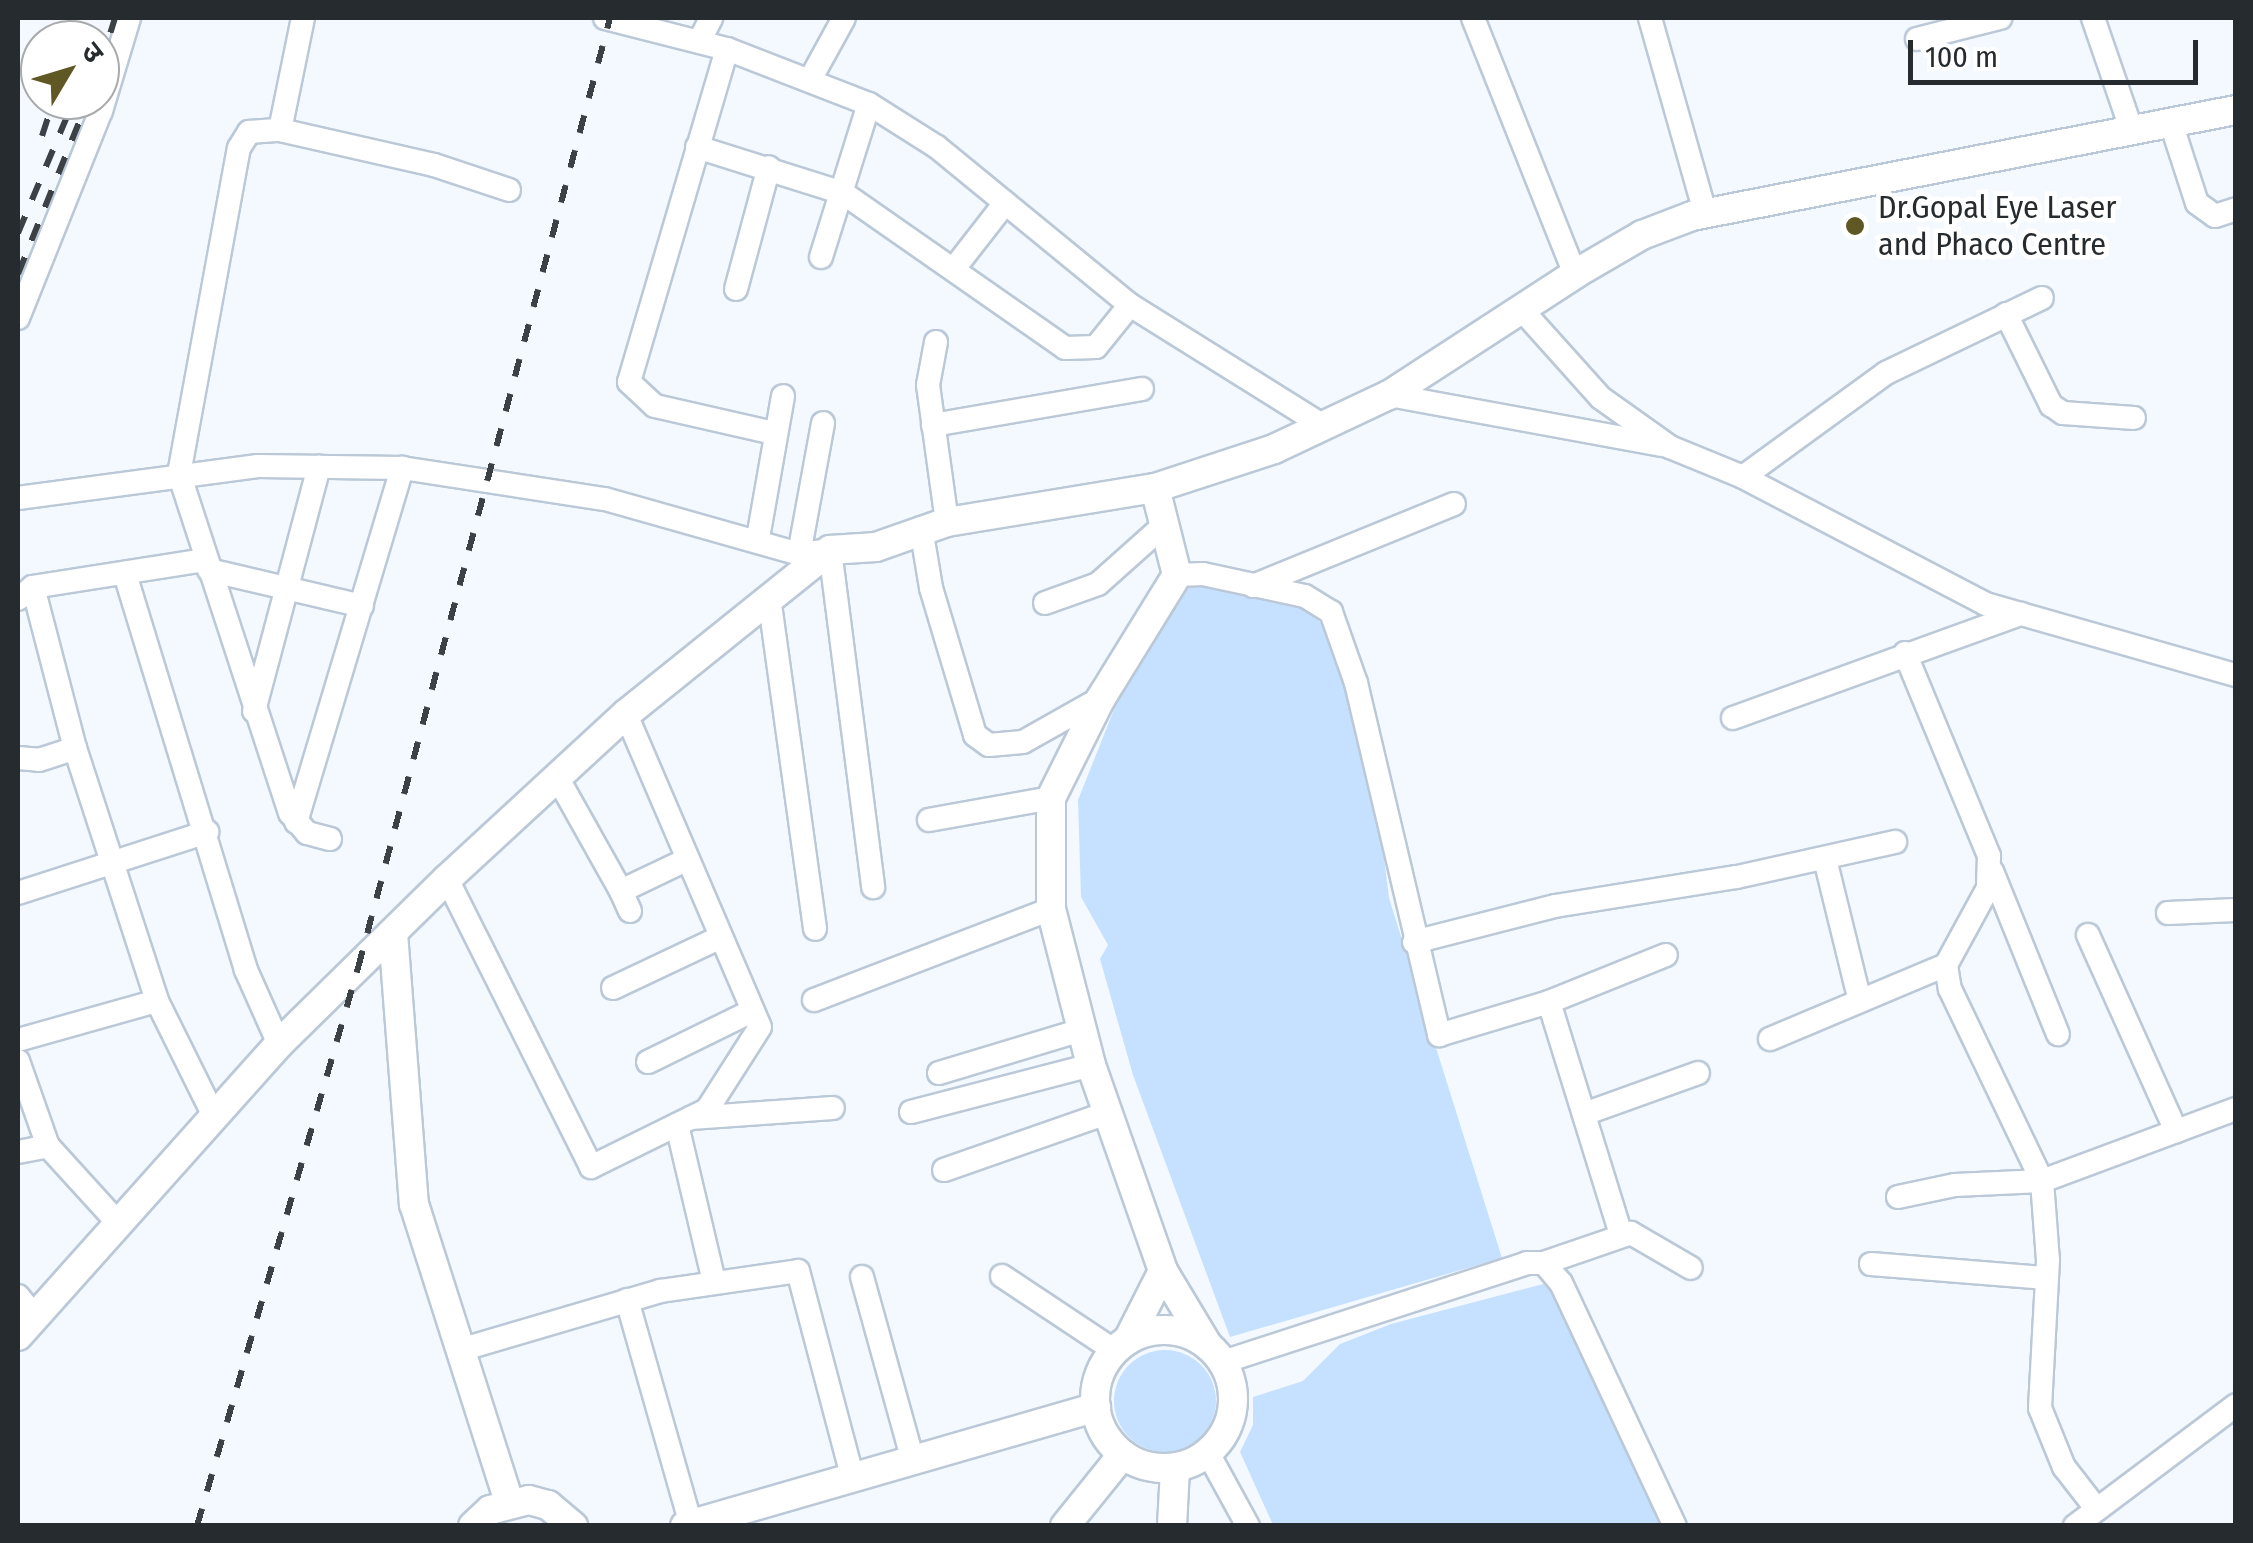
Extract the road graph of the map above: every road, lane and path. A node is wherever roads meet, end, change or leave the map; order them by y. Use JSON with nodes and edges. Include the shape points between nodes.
{"nodes":[{"id":1,"x":129,"y":18,"type":"edge"},
{"id":2,"x":303,"y":18,"type":"edge"},
{"id":3,"x":604,"y":18,"type":"edge"},
{"id":4,"x":711,"y":18,"type":"edge"},
{"id":5,"x":844,"y":18,"type":"edge"},
{"id":6,"x":1473,"y":18,"type":"edge"},
{"id":7,"x":1650,"y":18,"type":"edge"},
{"id":8,"x":2000,"y":18,"type":"edge"},
{"id":9,"x":2093,"y":18,"type":"edge"},
{"id":10,"x":1917,"y":39,"type":"dead end"},
{"id":11,"x":700,"y":40,"type":"junction"},
{"id":12,"x":728,"y":49,"type":"junction"},
{"id":13,"x":811,"y":78,"type":"junction"},
{"id":14,"x":869,"y":104,"type":"junction"},
{"id":15,"x":2236,"y":110,"type":"edge"},
{"id":16,"x":2171,"y":123,"type":"junction"},
{"id":17,"x":280,"y":130,"type":"junction"},
{"id":18,"x":2132,"y":131,"type":"junction"},
{"id":19,"x":698,"y":147,"type":"junction"},
{"id":20,"x":769,"y":167,"type":"junction"},
{"id":21,"x":509,"y":190,"type":"dead end"},
{"id":22,"x":843,"y":193,"type":"junction"},
{"id":23,"x":1005,"y":203,"type":"junction"},
{"id":24,"x":2236,"y":208,"type":"edge"},
{"id":25,"x":1705,"y":212,"type":"junction"},
{"id":26,"x":822,"y":257,"type":"dead end"},
{"id":27,"x":956,"y":266,"type":"junction"},
{"id":28,"x":1575,"y":274,"type":"junction"},
{"id":29,"x":736,"y":288,"type":"dead end"},
{"id":30,"x":2042,"y":298,"type":"dead end"},
{"id":31,"x":1130,"y":305,"type":"junction"},
{"id":32,"x":1522,"y":310,"type":"junction"},
{"id":33,"x":2006,"y":314,"type":"junction"},
{"id":34,"x":18,"y":318,"type":"edge"},
{"id":35,"x":936,"y":342,"type":"dead end"},
{"id":36,"x":1142,"y":389,"type":"dead end"},
{"id":37,"x":1389,"y":395,"type":"junction"},
{"id":38,"x":783,"y":396,"type":"dead end"},
{"id":39,"x":2134,"y":418,"type":"dead end"},
{"id":40,"x":823,"y":424,"type":"dead end"},
{"id":41,"x":933,"y":424,"type":"junction"},
{"id":42,"x":1326,"y":427,"type":"junction"},
{"id":43,"x":774,"y":433,"type":"junction"},
{"id":44,"x":1670,"y":447,"type":"junction"},
{"id":45,"x":319,"y":466,"type":"junction"},
{"id":46,"x":402,"y":468,"type":"junction"},
{"id":47,"x":179,"y":474,"type":"junction"},
{"id":48,"x":1744,"y":477,"type":"junction"},
{"id":49,"x":1155,"y":488,"type":"junction"},
{"id":50,"x":18,"y":498,"type":"edge"},
{"id":51,"x":1454,"y":504,"type":"dead end"},
{"id":52,"x":934,"y":525,"type":"junction"},
{"id":53,"x":1164,"y":525,"type":"junction"},
{"id":54,"x":758,"y":538,"type":"junction"},
{"id":55,"x":830,"y":550,"type":"junction"},
{"id":56,"x":799,"y":554,"type":"junction"},
{"id":57,"x":208,"y":565,"type":"junction"},
{"id":58,"x":125,"y":574,"type":"junction"},
{"id":59,"x":1177,"y":575,"type":"junction"},
{"id":60,"x":287,"y":588,"type":"junction"},
{"id":61,"x":1250,"y":588,"type":"junction"},
{"id":62,"x":25,"y":593,"type":"edge"},
{"id":63,"x":769,"y":597,"type":"junction"},
{"id":64,"x":1045,"y":602,"type":"dead end"},
{"id":65,"x":362,"y":606,"type":"junction"},
{"id":66,"x":2021,"y":614,"type":"junction"},
{"id":67,"x":1906,"y":652,"type":"junction"},
{"id":68,"x":2236,"y":676,"type":"edge"},
{"id":69,"x":1101,"y":698,"type":"junction"},
{"id":70,"x":254,"y":711,"type":"junction"},
{"id":71,"x":626,"y":714,"type":"junction"},
{"id":72,"x":1733,"y":718,"type":"dead end"},
{"id":73,"x":75,"y":748,"type":"junction"},
{"id":74,"x":18,"y":758,"type":"edge"},
{"id":75,"x":557,"y":777,"type":"junction"},
{"id":76,"x":1051,"y":798,"type":"junction"},
{"id":77,"x":929,"y":820,"type":"dead end"},
{"id":78,"x":296,"y":822,"type":"junction"},
{"id":79,"x":207,"y":832,"type":"junction"},
{"id":80,"x":330,"y":840,"type":"dead end"},
{"id":81,"x":1895,"y":842,"type":"dead end"},
{"id":82,"x":1825,"y":860,"type":"junction"},
{"id":83,"x":684,"y":861,"type":"junction"},
{"id":84,"x":110,"y":862,"type":"junction"},
{"id":85,"x":1992,"y":871,"type":"junction"},
{"id":86,"x":447,"y":879,"type":"junction"},
{"id":87,"x":873,"y":886,"type":"dead end"},
{"id":88,"x":18,"y":894,"type":"edge"},
{"id":89,"x":1051,"y":909,"type":"junction"},
{"id":90,"x":2236,"y":910,"type":"edge"},
{"id":91,"x":2168,"y":914,"type":"dead end"},
{"id":92,"x":815,"y":929,"type":"dead end"},
{"id":93,"x":393,"y":934,"type":"junction"},
{"id":94,"x":2088,"y":936,"type":"dead end"},
{"id":95,"x":719,"y":938,"type":"junction"},
{"id":96,"x":1414,"y":942,"type":"junction"},
{"id":97,"x":1666,"y":955,"type":"dead end"},
{"id":98,"x":1946,"y":965,"type":"junction"},
{"id":99,"x":613,"y":988,"type":"dead end"},
{"id":100,"x":157,"y":1000,"type":"junction"},
{"id":101,"x":814,"y":1000,"type":"dead end"},
{"id":102,"x":1860,"y":1001,"type":"junction"},
{"id":103,"x":1549,"y":1002,"type":"junction"},
{"id":104,"x":752,"y":1010,"type":"junction"},
{"id":105,"x":1081,"y":1030,"type":"junction"},
{"id":106,"x":2058,"y":1034,"type":"dead end"},
{"id":107,"x":1770,"y":1039,"type":"dead end"},
{"id":108,"x":18,"y":1040,"type":"edge"},
{"id":109,"x":279,"y":1044,"type":"junction"},
{"id":110,"x":18,"y":1061,"type":"edge"},
{"id":111,"x":648,"y":1062,"type":"dead end"},
{"id":112,"x":1091,"y":1065,"type":"junction"},
{"id":113,"x":1698,"y":1073,"type":"dead end"},
{"id":114,"x":939,"y":1074,"type":"dead end"},
{"id":115,"x":833,"y":1108,"type":"dead end"},
{"id":116,"x":2236,"y":1109,"type":"edge"},
{"id":117,"x":911,"y":1112,"type":"dead end"},
{"id":118,"x":1107,"y":1113,"type":"junction"},
{"id":119,"x":1584,"y":1114,"type":"junction"},
{"id":120,"x":215,"y":1118,"type":"junction"},
{"id":121,"x":684,"y":1122,"type":"junction"},
{"id":122,"x":2176,"y":1131,"type":"junction"},
{"id":123,"x":48,"y":1146,"type":"junction"},
{"id":124,"x":18,"y":1152,"type":"edge"},
{"id":125,"x":944,"y":1170,"type":"dead end"},
{"id":126,"x":2042,"y":1181,"type":"junction"},
{"id":127,"x":1898,"y":1197,"type":"dead end"},
{"id":128,"x":119,"y":1224,"type":"junction"},
{"id":129,"x":1621,"y":1235,"type":"junction"},
{"id":130,"x":1544,"y":1263,"type":"junction"},
{"id":131,"x":1870,"y":1264,"type":"dead end"},
{"id":132,"x":1692,"y":1268,"type":"dead end"},
{"id":133,"x":1163,"y":1271,"type":"junction"},
{"id":134,"x":1002,"y":1276,"type":"dead end"},
{"id":135,"x":862,"y":1277,"type":"dead end"},
{"id":136,"x":2046,"y":1278,"type":"junction"},
{"id":137,"x":714,"y":1282,"type":"junction"},
{"id":138,"x":627,"y":1300,"type":"junction"},
{"id":139,"x":23,"y":1316,"type":"edge"},
{"id":140,"x":1122,"y":1346,"type":"junction"},
{"id":141,"x":460,"y":1350,"type":"junction"},
{"id":142,"x":1216,"y":1354,"type":"junction"},
{"id":143,"x":2236,"y":1405,"type":"edge"},
{"id":144,"x":1096,"y":1407,"type":"junction"},
{"id":145,"x":1208,"y":1453,"type":"junction"},
{"id":146,"x":1123,"y":1454,"type":"junction"},
{"id":147,"x":912,"y":1457,"type":"junction"},
{"id":148,"x":1175,"y":1468,"type":"junction"},
{"id":149,"x":852,"y":1475,"type":"junction"},
{"id":150,"x":508,"y":1502,"type":"junction"},
{"id":151,"x":2095,"y":1507,"type":"junction"},
{"id":152,"x":688,"y":1525,"type":"edge"},
{"id":153,"x":473,"y":1526,"type":"edge"},
{"id":154,"x":573,"y":1526,"type":"edge"},
{"id":155,"x":1065,"y":1526,"type":"edge"},
{"id":156,"x":1172,"y":1526,"type":"edge"},
{"id":157,"x":1248,"y":1526,"type":"edge"},
{"id":158,"x":1675,"y":1526,"type":"edge"},
{"id":159,"x":2075,"y":1526,"type":"edge"}],
"edges":[{"from":1,"to":34,"type":"street","via":[[101,111]]},
{"from":2,"to":17,"type":"street"},
{"from":3,"to":11,"type":"street"},
{"from":4,"to":11,"type":"street"},
{"from":5,"to":13,"type":"street"},
{"from":6,"to":28,"type":"street"},
{"from":7,"to":25,"type":"street"},
{"from":8,"to":10,"type":"street"},
{"from":9,"to":18,"type":"street"},
{"from":11,"to":12,"type":"street"},
{"from":12,"to":13,"type":"street"},
{"from":12,"to":19,"type":"street"},
{"from":13,"to":14,"type":"street"},
{"from":14,"to":22,"type":"street"},
{"from":14,"to":23,"type":"street","via":[[938,148]]},
{"from":15,"to":16,"type":"street"},
{"from":16,"to":18,"type":"street"},
{"from":16,"to":24,"type":"street","via":[[2197,203],[2215,216]]},
{"from":17,"to":21,"type":"street","via":[[434,165]]},
{"from":17,"to":47,"type":"street","via":[[249,132],[239,148]]},
{"from":18,"to":25,"type":"street"},
{"from":19,"to":20,"type":"street"},
{"from":19,"to":43,"type":"street","via":[[629,382],[655,406]]},
{"from":20,"to":22,"type":"street"},
{"from":20,"to":29,"type":"street"},
{"from":22,"to":26,"type":"street"},
{"from":22,"to":27,"type":"street"},
{"from":23,"to":27,"type":"street"},
{"from":23,"to":31,"type":"street"},
{"from":25,"to":28,"type":"street","via":[[1642,235]]},
{"from":27,"to":31,"type":"street","via":[[1052,340],[1078,352],[1096,347]]},
{"from":28,"to":32,"type":"street"},
{"from":30,"to":33,"type":"street"},
{"from":31,"to":42,"type":"street"},
{"from":32,"to":37,"type":"street"},
{"from":32,"to":44,"type":"street","via":[[1601,398]]},
{"from":33,"to":39,"type":"street","via":[[2051,404],[2063,413]]},
{"from":33,"to":48,"type":"street","via":[[1886,373]]},
{"from":35,"to":41,"type":"street","via":[[928,385]]},
{"from":36,"to":41,"type":"street"},
{"from":37,"to":42,"type":"street"},
{"from":37,"to":44,"type":"street"},
{"from":38,"to":43,"type":"street"},
{"from":40,"to":56,"type":"street"},
{"from":41,"to":52,"type":"street"},
{"from":42,"to":49,"type":"street"},
{"from":43,"to":54,"type":"street"},
{"from":44,"to":48,"type":"street"},
{"from":45,"to":46,"type":"street"},
{"from":45,"to":47,"type":"street"},
{"from":45,"to":60,"type":"street"},
{"from":46,"to":54,"type":"street","via":[[606,499]]},
{"from":46,"to":65,"type":"street"},
{"from":47,"to":50,"type":"street"},
{"from":47,"to":57,"type":"street"},
{"from":48,"to":66,"type":"street","via":[[1876,552]]},
{"from":49,"to":52,"type":"street"},
{"from":49,"to":53,"type":"street"},
{"from":51,"to":61,"type":"street"},
{"from":52,"to":55,"type":"street","via":[[876,547]]},
{"from":52,"to":69,"type":"street","via":[[931,588],[975,735],[990,744],[1023,742]]},
{"from":53,"to":59,"type":"street"},
{"from":53,"to":64,"type":"street","via":[[1098,584]]},
{"from":54,"to":56,"type":"street"},
{"from":55,"to":56,"type":"street"},
{"from":55,"to":63,"type":"street"},
{"from":55,"to":87,"type":"street"},
{"from":57,"to":58,"type":"street"},
{"from":57,"to":60,"type":"street"},
{"from":57,"to":70,"type":"street"},
{"from":58,"to":62,"type":"street"},
{"from":58,"to":79,"type":"street"},
{"from":59,"to":61,"type":"street","via":[[1203,574]]},
{"from":59,"to":69,"type":"street"},
{"from":60,"to":65,"type":"street"},
{"from":60,"to":70,"type":"street"},
{"from":61,"to":96,"type":"street","via":[[1305,596],[1331,612],[1344,637]]},
{"from":62,"to":73,"type":"street"},
{"from":63,"to":71,"type":"street"},
{"from":63,"to":92,"type":"street"},
{"from":65,"to":78,"type":"street"},
{"from":66,"to":67,"type":"street"},
{"from":66,"to":68,"type":"street"},
{"from":67,"to":72,"type":"street"},
{"from":67,"to":85,"type":"street","via":[[1974,810]]},
{"from":69,"to":76,"type":"street"},
{"from":70,"to":78,"type":"street"},
{"from":71,"to":75,"type":"street"},
{"from":71,"to":83,"type":"street"},
{"from":73,"to":74,"type":"street","via":[[39,760]]},
{"from":73,"to":84,"type":"street"},
{"from":75,"to":83,"type":"street","via":[[626,901]]},
{"from":75,"to":86,"type":"street"},
{"from":76,"to":77,"type":"street"},
{"from":76,"to":89,"type":"street"},
{"from":78,"to":80,"type":"street","via":[[307,834]]},
{"from":79,"to":84,"type":"street"},
{"from":79,"to":109,"type":"street","via":[[246,970]]},
{"from":81,"to":82,"type":"street"},
{"from":82,"to":96,"type":"street","via":[[1554,906]]},
{"from":82,"to":102,"type":"street"},
{"from":83,"to":95,"type":"street"},
{"from":84,"to":88,"type":"street"},
{"from":84,"to":100,"type":"street"},
{"from":85,"to":98,"type":"street"},
{"from":85,"to":106,"type":"street"},
{"from":86,"to":93,"type":"street"},
{"from":86,"to":121,"type":"street","via":[[523,1021],[587,1162],[598,1167]]},
{"from":89,"to":101,"type":"street"},
{"from":89,"to":105,"type":"street"},
{"from":90,"to":91,"type":"street"},
{"from":93,"to":109,"type":"street"},
{"from":93,"to":141,"type":"street","via":[[414,1204]]},
{"from":94,"to":122,"type":"street"},
{"from":95,"to":99,"type":"street"},
{"from":95,"to":104,"type":"street"},
{"from":96,"to":103,"type":"street","via":[[1439,1034]]},
{"from":97,"to":103,"type":"street"},
{"from":98,"to":102,"type":"street"},
{"from":98,"to":126,"type":"street","via":[[1950,988]]},
{"from":100,"to":108,"type":"street"},
{"from":100,"to":120,"type":"street"},
{"from":102,"to":107,"type":"street"},
{"from":103,"to":119,"type":"street"},
{"from":104,"to":111,"type":"street"},
{"from":104,"to":121,"type":"street","via":[[758,1037],[707,1110]]},
{"from":105,"to":112,"type":"street"},
{"from":105,"to":114,"type":"street"},
{"from":109,"to":120,"type":"street"},
{"from":110,"to":123,"type":"street"},
{"from":112,"to":117,"type":"street"},
{"from":112,"to":118,"type":"street"},
{"from":113,"to":119,"type":"street"},
{"from":115,"to":121,"type":"street"},
{"from":116,"to":122,"type":"street"},
{"from":118,"to":125,"type":"street"},
{"from":118,"to":133,"type":"street"},
{"from":119,"to":129,"type":"street"},
{"from":120,"to":128,"type":"street"},
{"from":121,"to":137,"type":"street"},
{"from":122,"to":126,"type":"street"},
{"from":123,"to":124,"type":"street"},
{"from":123,"to":128,"type":"street"},
{"from":126,"to":127,"type":"street","via":[[1955,1185]]},
{"from":126,"to":136,"type":"street"},
{"from":128,"to":139,"type":"street"},
{"from":129,"to":130,"type":"street"},
{"from":129,"to":132,"type":"street","via":[[1643,1237]]},
{"from":130,"to":142,"type":"street"},
{"from":130,"to":158,"type":"street","via":[[1561,1283]]},
{"from":131,"to":136,"type":"street"},
{"from":133,"to":140,"type":"street"},
{"from":133,"to":142,"type":"street"},
{"from":134,"to":140,"type":"street"},
{"from":135,"to":147,"type":"street"},
{"from":136,"to":151,"type":"street","via":[[2040,1408],[2064,1468]]},
{"from":137,"to":138,"type":"street"},
{"from":137,"to":149,"type":"street","via":[[798,1272]]},
{"from":138,"to":141,"type":"street"},
{"from":138,"to":152,"type":"street"},
{"from":140,"to":142,"type":"street","via":[[1170,1330]]},
{"from":140,"to":144,"type":"street","via":[[1102,1368]]},
{"from":141,"to":150,"type":"street"},
{"from":142,"to":145,"type":"street","via":[[1234,1406],[1228,1428]]},
{"from":143,"to":151,"type":"street"},
{"from":144,"to":146,"type":"street","via":[[1102,1428]]},
{"from":144,"to":147,"type":"street"},
{"from":145,"to":148,"type":"street"},
{"from":145,"to":157,"type":"street"},
{"from":146,"to":148,"type":"street","via":[[1152,1468]]},
{"from":146,"to":155,"type":"street"},
{"from":147,"to":149,"type":"street"},
{"from":148,"to":156,"type":"street"},
{"from":149,"to":152,"type":"street"},
{"from":150,"to":153,"type":"street"},
{"from":150,"to":154,"type":"street","via":[[548,1505]]},
{"from":151,"to":159,"type":"street"}]}
